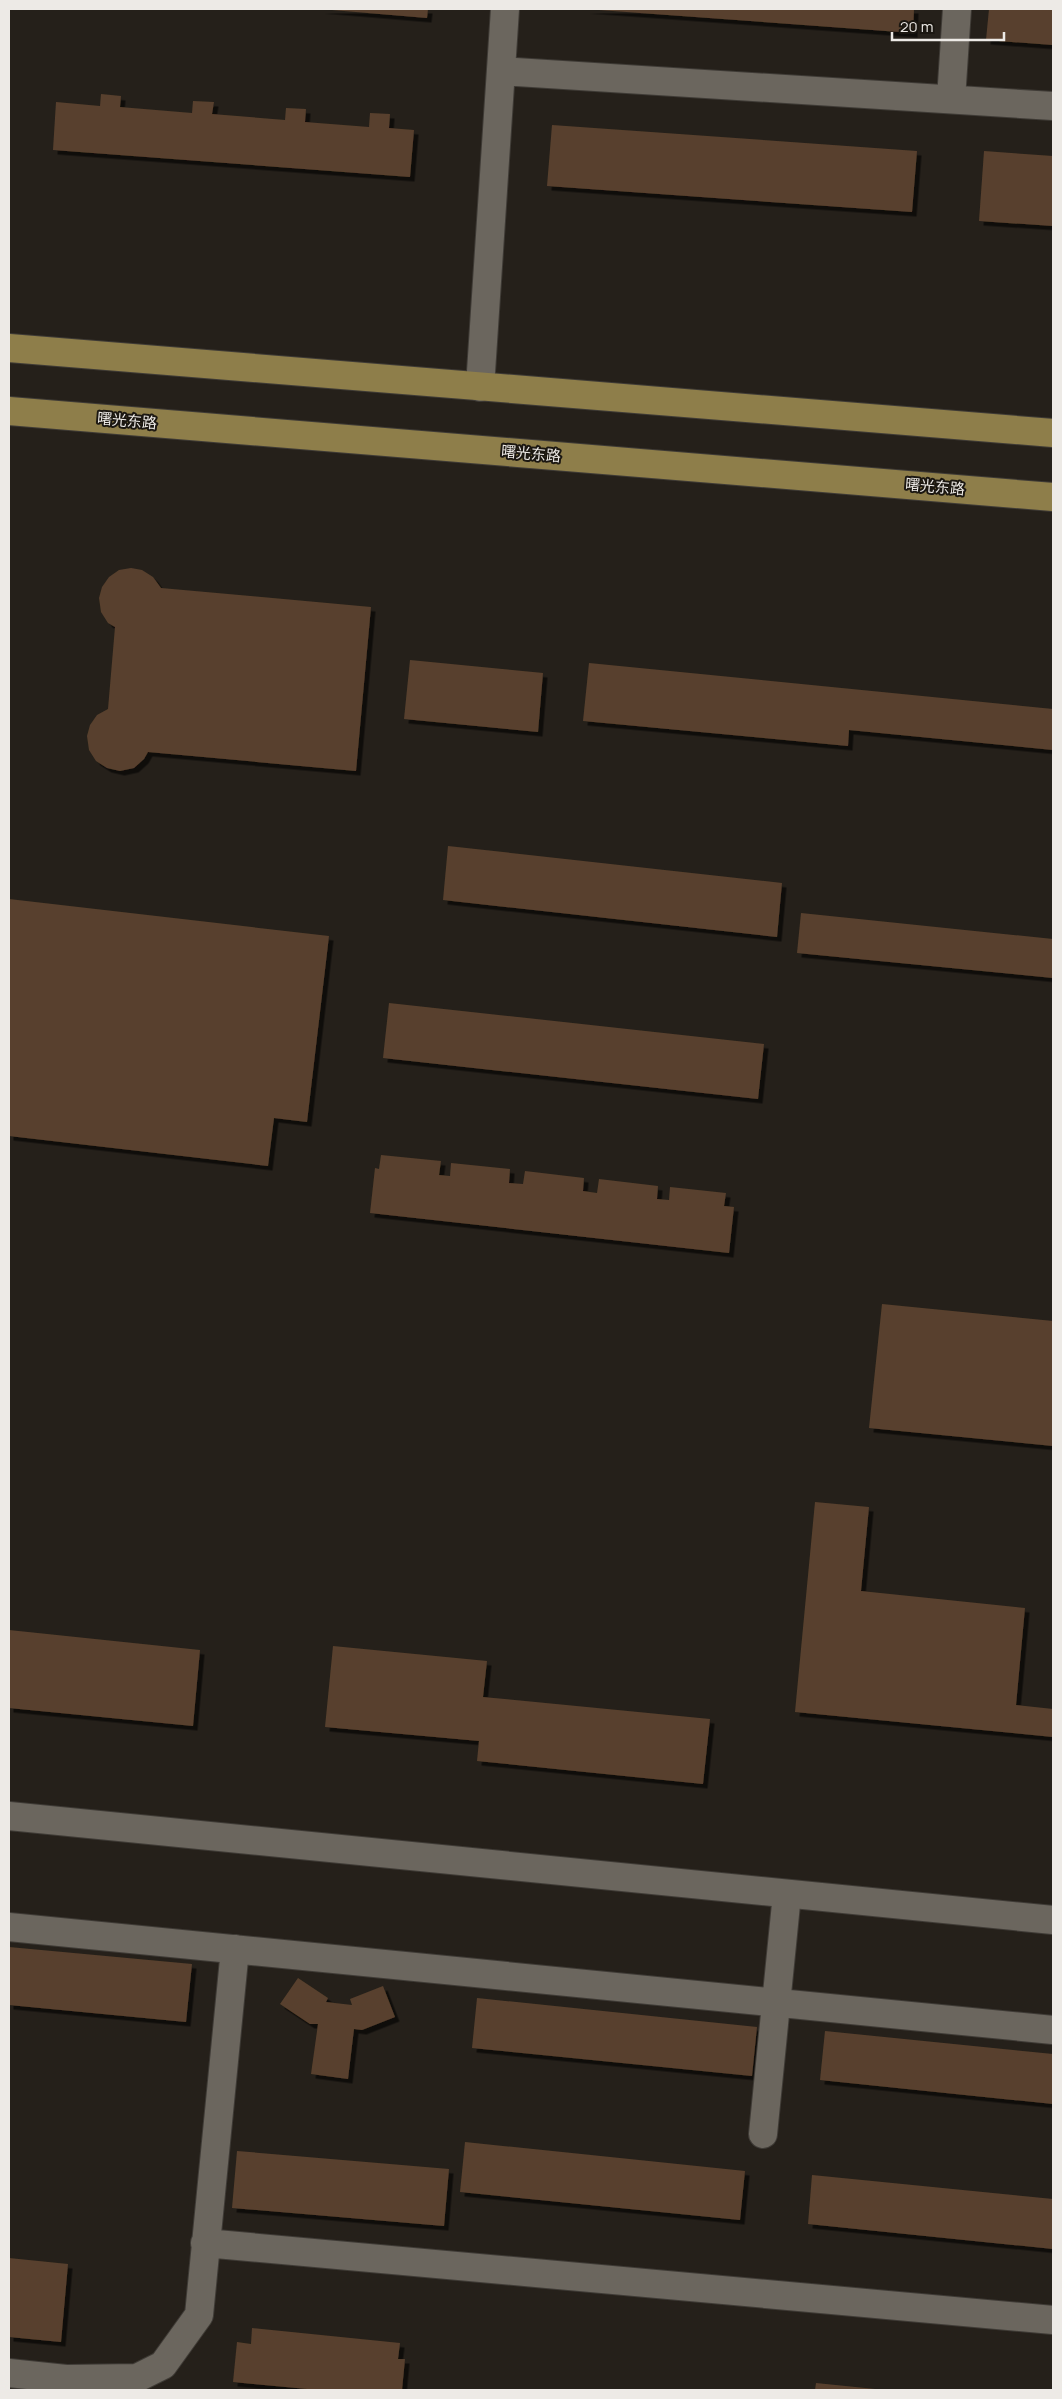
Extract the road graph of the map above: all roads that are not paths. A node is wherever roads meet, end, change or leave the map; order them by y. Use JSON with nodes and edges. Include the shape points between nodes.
{"nodes":[{"id":1,"x":505,"y":9,"type":"edge"},
{"id":2,"x":957,"y":9,"type":"edge"},
{"id":3,"x":501,"y":71,"type":"junction"},
{"id":4,"x":951,"y":99,"type":"junction"},
{"id":5,"x":1053,"y":106,"type":"edge"},
{"id":6,"x":9,"y":348,"type":"edge"},
{"id":7,"x":480,"y":387,"type":"junction"},
{"id":8,"x":9,"y":411,"type":"edge"},
{"id":9,"x":1053,"y":433,"type":"edge"},
{"id":10,"x":1053,"y":497,"type":"edge"},
{"id":11,"x":9,"y":1816,"type":"edge"},
{"id":12,"x":787,"y":1894,"type":"junction"},
{"id":13,"x":1053,"y":1920,"type":"edge"},
{"id":14,"x":9,"y":1927,"type":"edge"},
{"id":15,"x":235,"y":1949,"type":"junction"},
{"id":16,"x":776,"y":2002,"type":"junction"},
{"id":17,"x":1053,"y":2030,"type":"edge"},
{"id":18,"x":763,"y":2134,"type":"dead end"},
{"id":19,"x":206,"y":2243,"type":"junction"},
{"id":20,"x":1053,"y":2320,"type":"edge"},
{"id":21,"x":9,"y":2373,"type":"edge"},
{"id":22,"x":114,"y":2384,"type":"edge"}],
"edges":[{"from":1,"to":3,"type":"street"},
{"from":2,"to":4,"type":"street"},
{"from":3,"to":4,"type":"street"},
{"from":3,"to":7,"type":"street"},
{"from":4,"to":5,"type":"street"},
{"from":6,"to":7,"type":"main road"},
{"from":7,"to":9,"type":"main road"},
{"from":8,"to":10,"type":"main road","name":"曙光东路"},
{"from":11,"to":12,"type":"street"},
{"from":12,"to":13,"type":"street"},
{"from":12,"to":16,"type":"street"},
{"from":14,"to":15,"type":"street"},
{"from":15,"to":16,"type":"street"},
{"from":15,"to":19,"type":"street"},
{"from":16,"to":17,"type":"street"},
{"from":16,"to":18,"type":"street"},
{"from":19,"to":20,"type":"street"},
{"from":19,"to":22,"type":"street","via":[[199,2315],[163,2365],[137,2378]]},
{"from":21,"to":22,"type":"street"}]}
